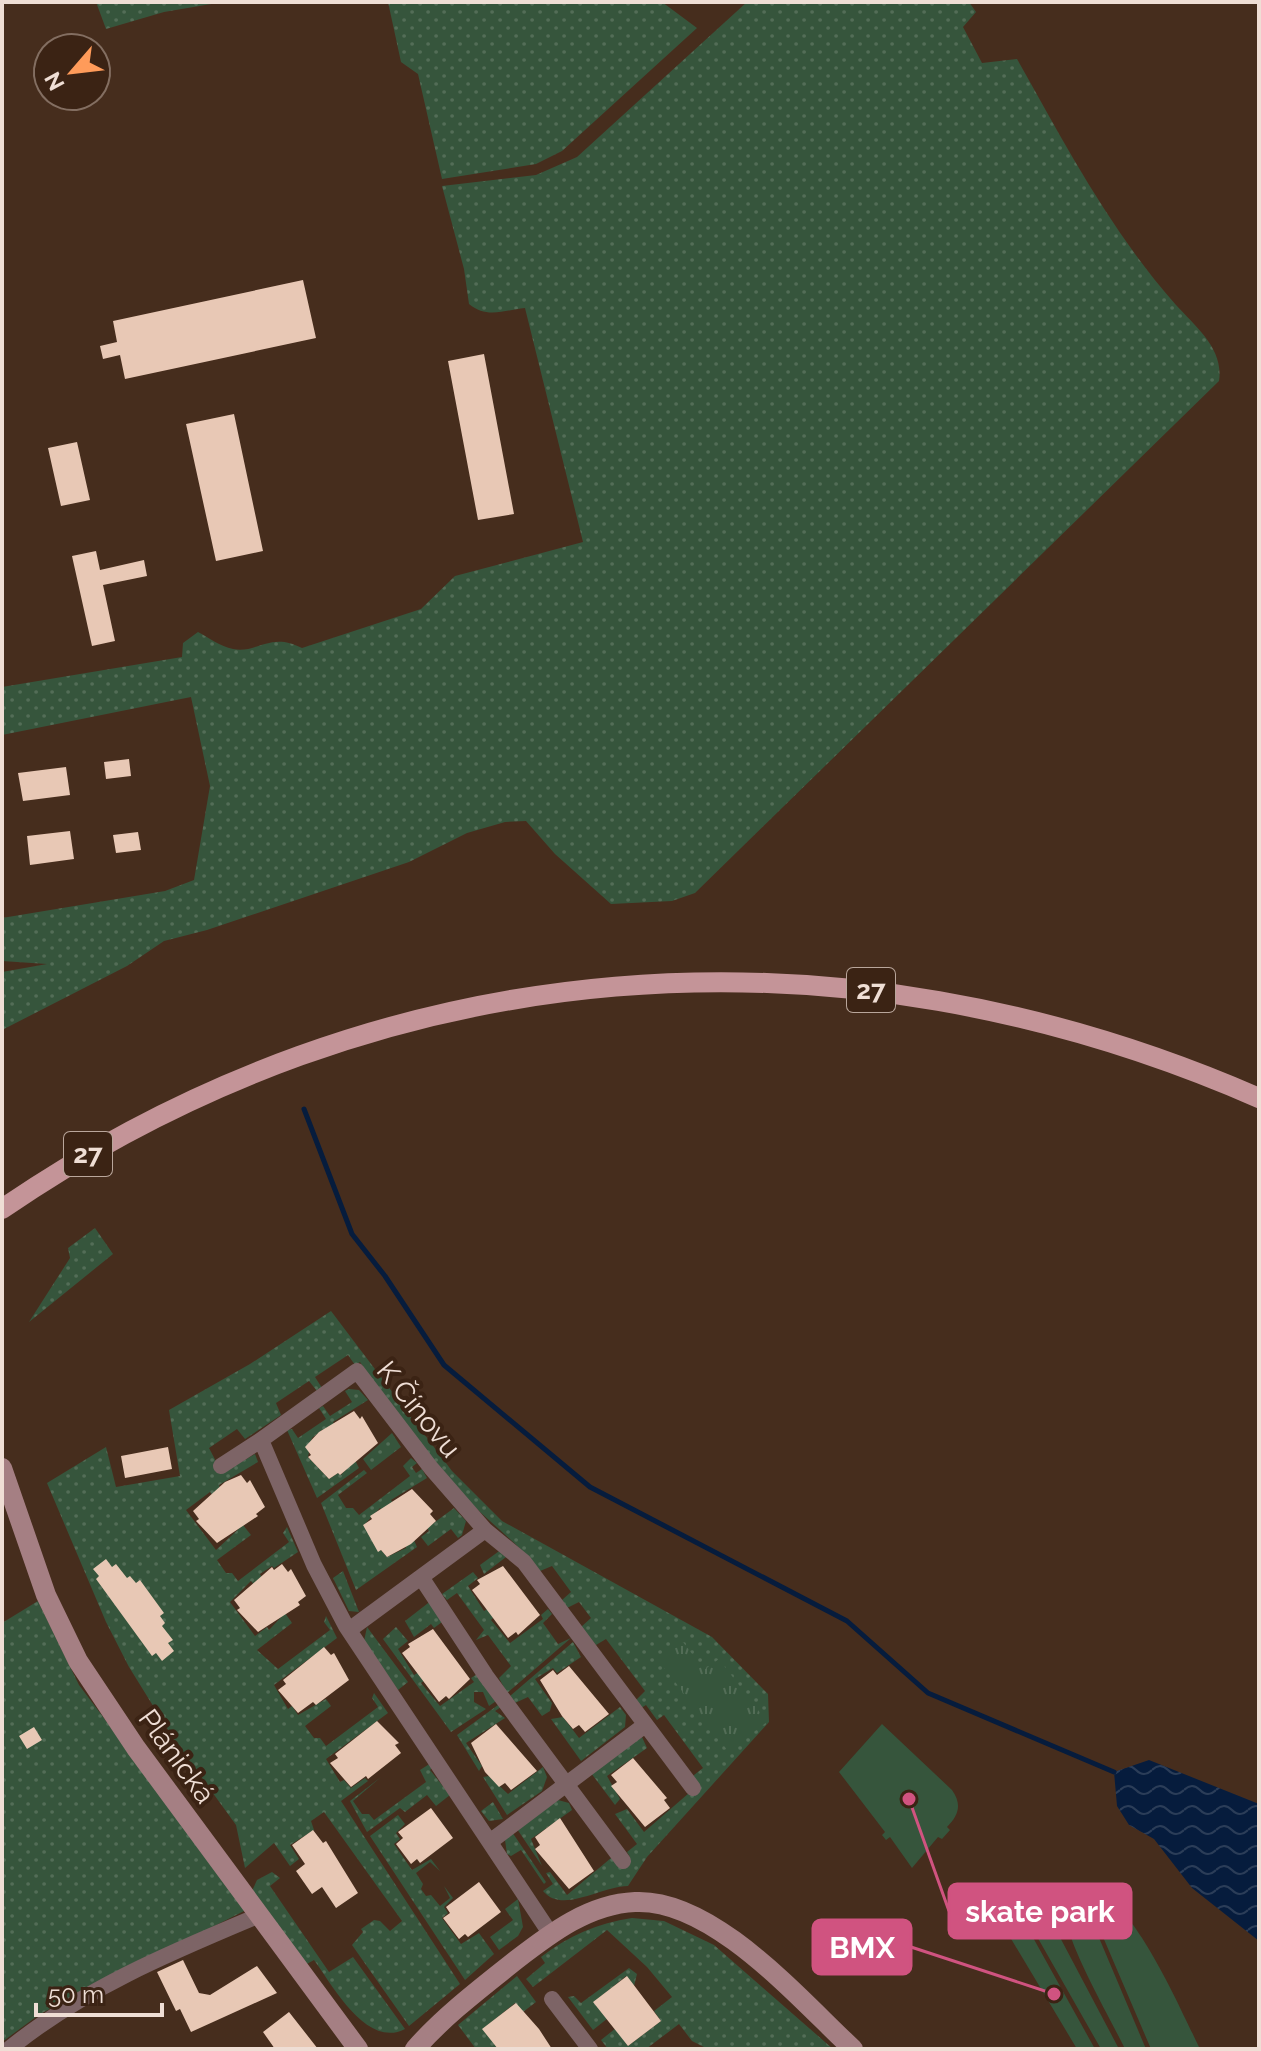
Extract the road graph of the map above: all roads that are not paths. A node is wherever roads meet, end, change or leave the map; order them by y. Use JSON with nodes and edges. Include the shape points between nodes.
{"nodes":[{"id":1,"x":1259,"y":1098,"type":"edge"},
{"id":2,"x":2,"y":1209,"type":"edge"},
{"id":3,"x":261,"y":1440,"type":"junction"},
{"id":4,"x":221,"y":1466,"type":"dead end"},
{"id":5,"x":2,"y":1468,"type":"edge"},
{"id":6,"x":485,"y":1530,"type":"junction"},
{"id":7,"x":421,"y":1577,"type":"junction"},
{"id":8,"x":349,"y":1630,"type":"junction"},
{"id":9,"x":645,"y":1725,"type":"junction"},
{"id":10,"x":566,"y":1784,"type":"junction"},
{"id":11,"x":693,"y":1788,"type":"dead end"},
{"id":12,"x":491,"y":1841,"type":"junction"},
{"id":13,"x":623,"y":1861,"type":"dead end"},
{"id":14,"x":260,"y":1915,"type":"junction"},
{"id":15,"x":550,"y":1933,"type":"junction"},
{"id":16,"x":552,"y":1999,"type":"dead end"},
{"id":17,"x":586,"y":2048,"type":"edge"},
{"id":18,"x":9,"y":2049,"type":"edge"},
{"id":19,"x":358,"y":2049,"type":"edge"},
{"id":20,"x":415,"y":2049,"type":"edge"},
{"id":21,"x":853,"y":2049,"type":"edge"}],
"edges":[{"from":1,"to":2,"type":"main road","number":"27","via":[[1110,1041],[944,1000],[776,983],[621,986],[545,994],[430,1017],[272,1066],[132,1130]]},
{"from":3,"to":4,"type":"street","name":"K Čínovu"},
{"from":3,"to":6,"type":"street","name":"K Čínovu","via":[[357,1371]]},
{"from":3,"to":8,"type":"street","via":[[314,1565]]},
{"from":5,"to":14,"type":"main road","name":"Plánická","via":[[46,1595],[78,1661]]},
{"from":6,"to":7,"type":"street"},
{"from":6,"to":9,"type":"street","name":"K Čínovu","via":[[524,1562]]},
{"from":7,"to":8,"type":"street"},
{"from":7,"to":10,"type":"street"},
{"from":8,"to":12,"type":"street"},
{"from":9,"to":10,"type":"street"},
{"from":9,"to":11,"type":"street","name":"K Čínovu"},
{"from":10,"to":12,"type":"street"},
{"from":10,"to":13,"type":"street"},
{"from":12,"to":15,"type":"street"},
{"from":14,"to":18,"type":"street","via":[[174,1951],[82,2000]]},
{"from":14,"to":19,"type":"main road","name":"Plánická"},
{"from":15,"to":20,"type":"main road","via":[[455,2009]]},
{"from":15,"to":21,"type":"main road","via":[[607,1906],[637,1901],[678,1910],[732,1938]]},
{"from":16,"to":17,"type":"street"}]}
